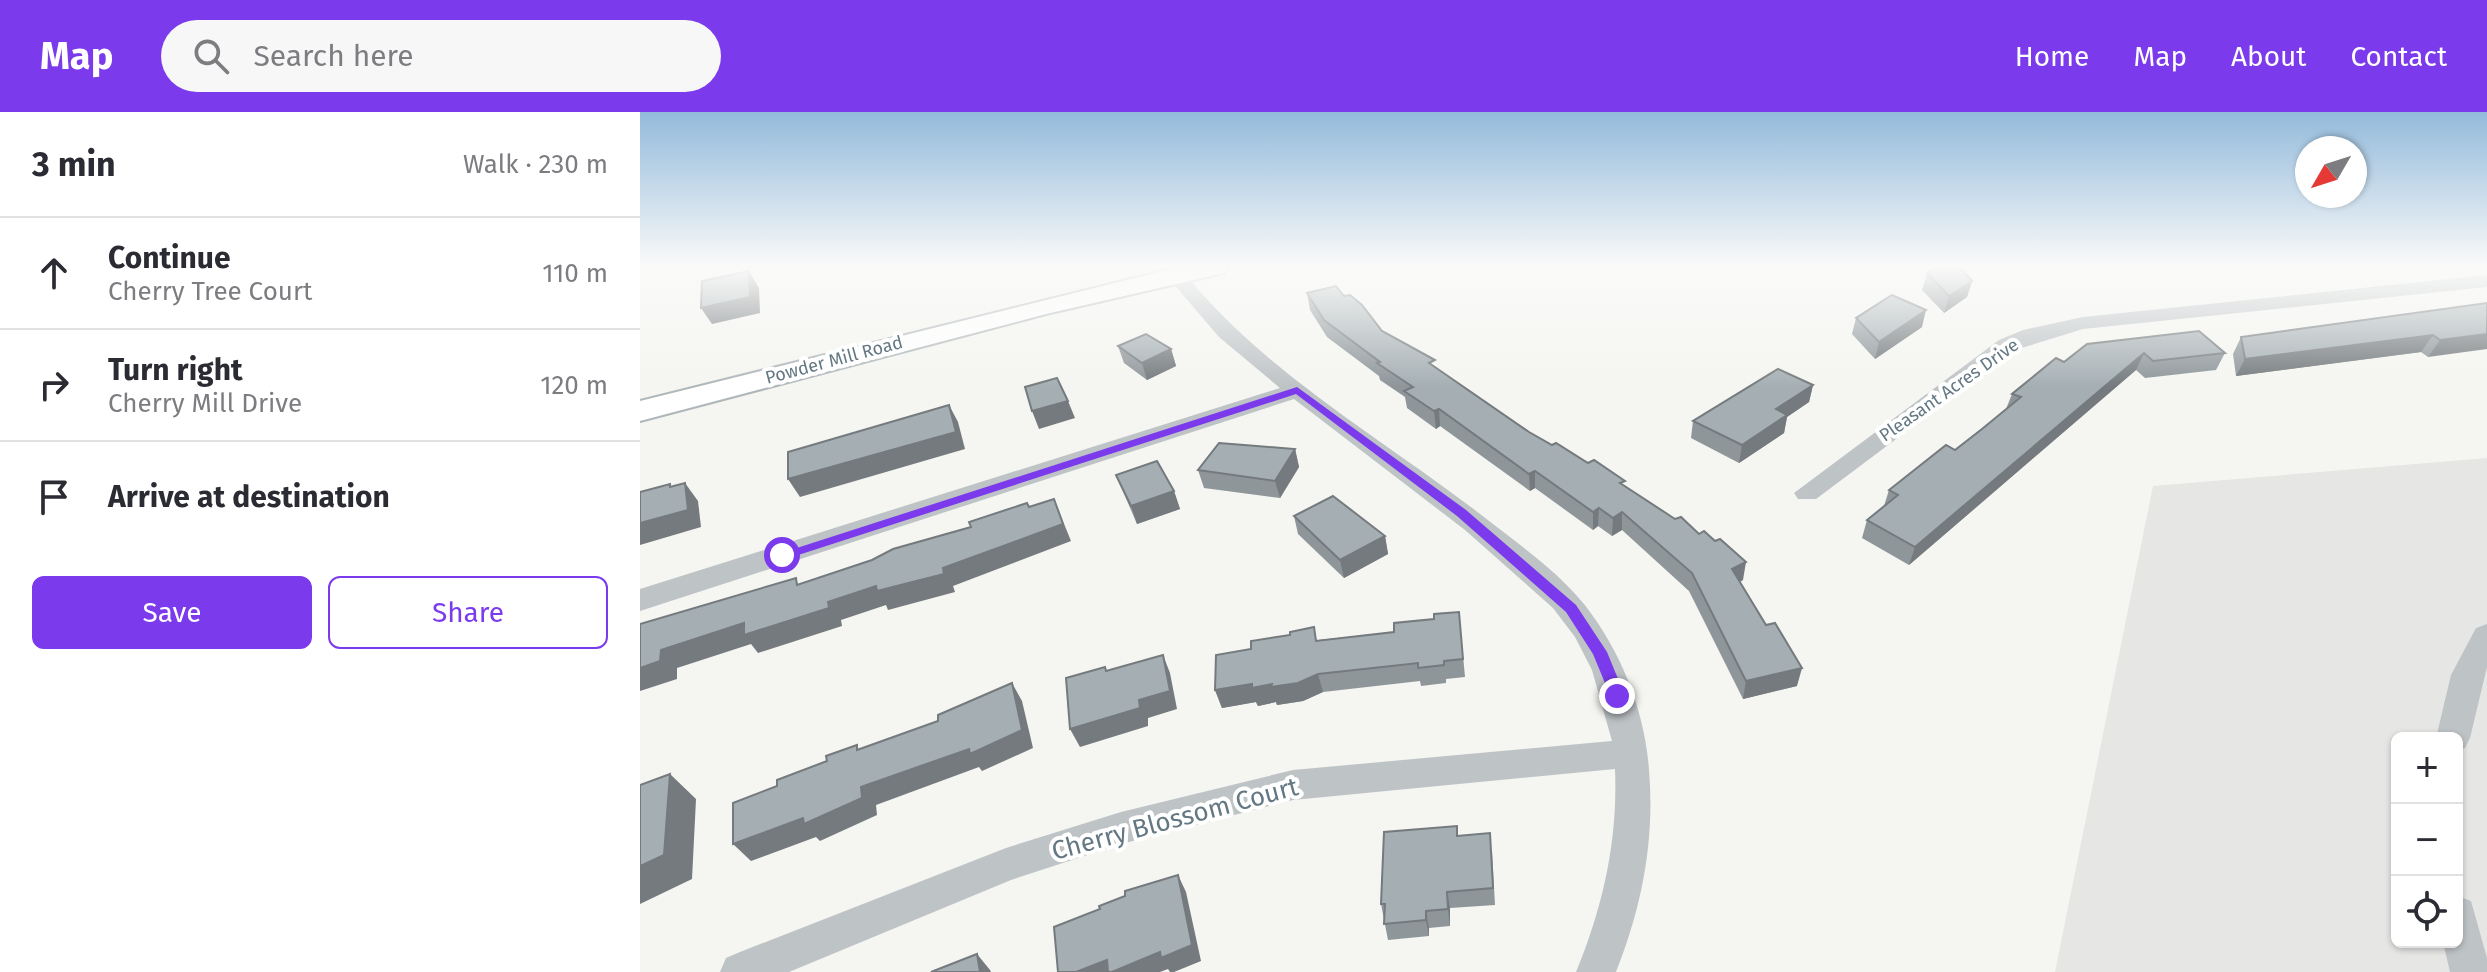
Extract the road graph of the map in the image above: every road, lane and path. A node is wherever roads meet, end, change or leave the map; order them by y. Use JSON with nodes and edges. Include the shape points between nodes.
{"nodes":[{"id":1,"x":1049,"y":307,"type":"edge"},
{"id":2,"x":1202,"y":307,"type":"edge"},
{"id":3,"x":2236,"y":307,"type":"edge"},
{"id":4,"x":1297,"y":390,"type":"junction"},
{"id":5,"x":640,"y":411,"type":"edge"},
{"id":6,"x":1807,"y":493,"type":"dead end"},
{"id":7,"x":640,"y":600,"type":"edge"},
{"id":8,"x":2487,"y":636,"type":"edge"},
{"id":9,"x":2454,"y":732,"type":"edge"},
{"id":10,"x":1632,"y":753,"type":"junction"},
{"id":11,"x":2463,"y":941,"type":"edge"},
{"id":12,"x":740,"y":972,"type":"edge"},
{"id":13,"x":1596,"y":972,"type":"edge"},
{"id":14,"x":2470,"y":972,"type":"edge"}],
"edges":[{"from":1,"to":5,"type":"main road","name":"Powder Mill Road"},
{"from":2,"to":4,"type":"street","via":[[1225,335]]},
{"from":3,"to":6,"type":"street","name":"Pleasant Acres Drive","via":[[2083,323],[2007,345]]},
{"from":4,"to":7,"type":"street"},
{"from":4,"to":10,"type":"street","via":[[1461,513],[1571,608],[1600,652]]},
{"from":8,"to":9,"type":"street","via":[[2467,675]]},
{"from":10,"to":12,"type":"street","name":"Cherry Blossom Court","via":[[1293,785],[1121,828],[1006,865]]},
{"from":10,"to":13,"type":"street","via":[[1634,833],[1616,927]]},
{"from":11,"to":14,"type":"street"}]}
